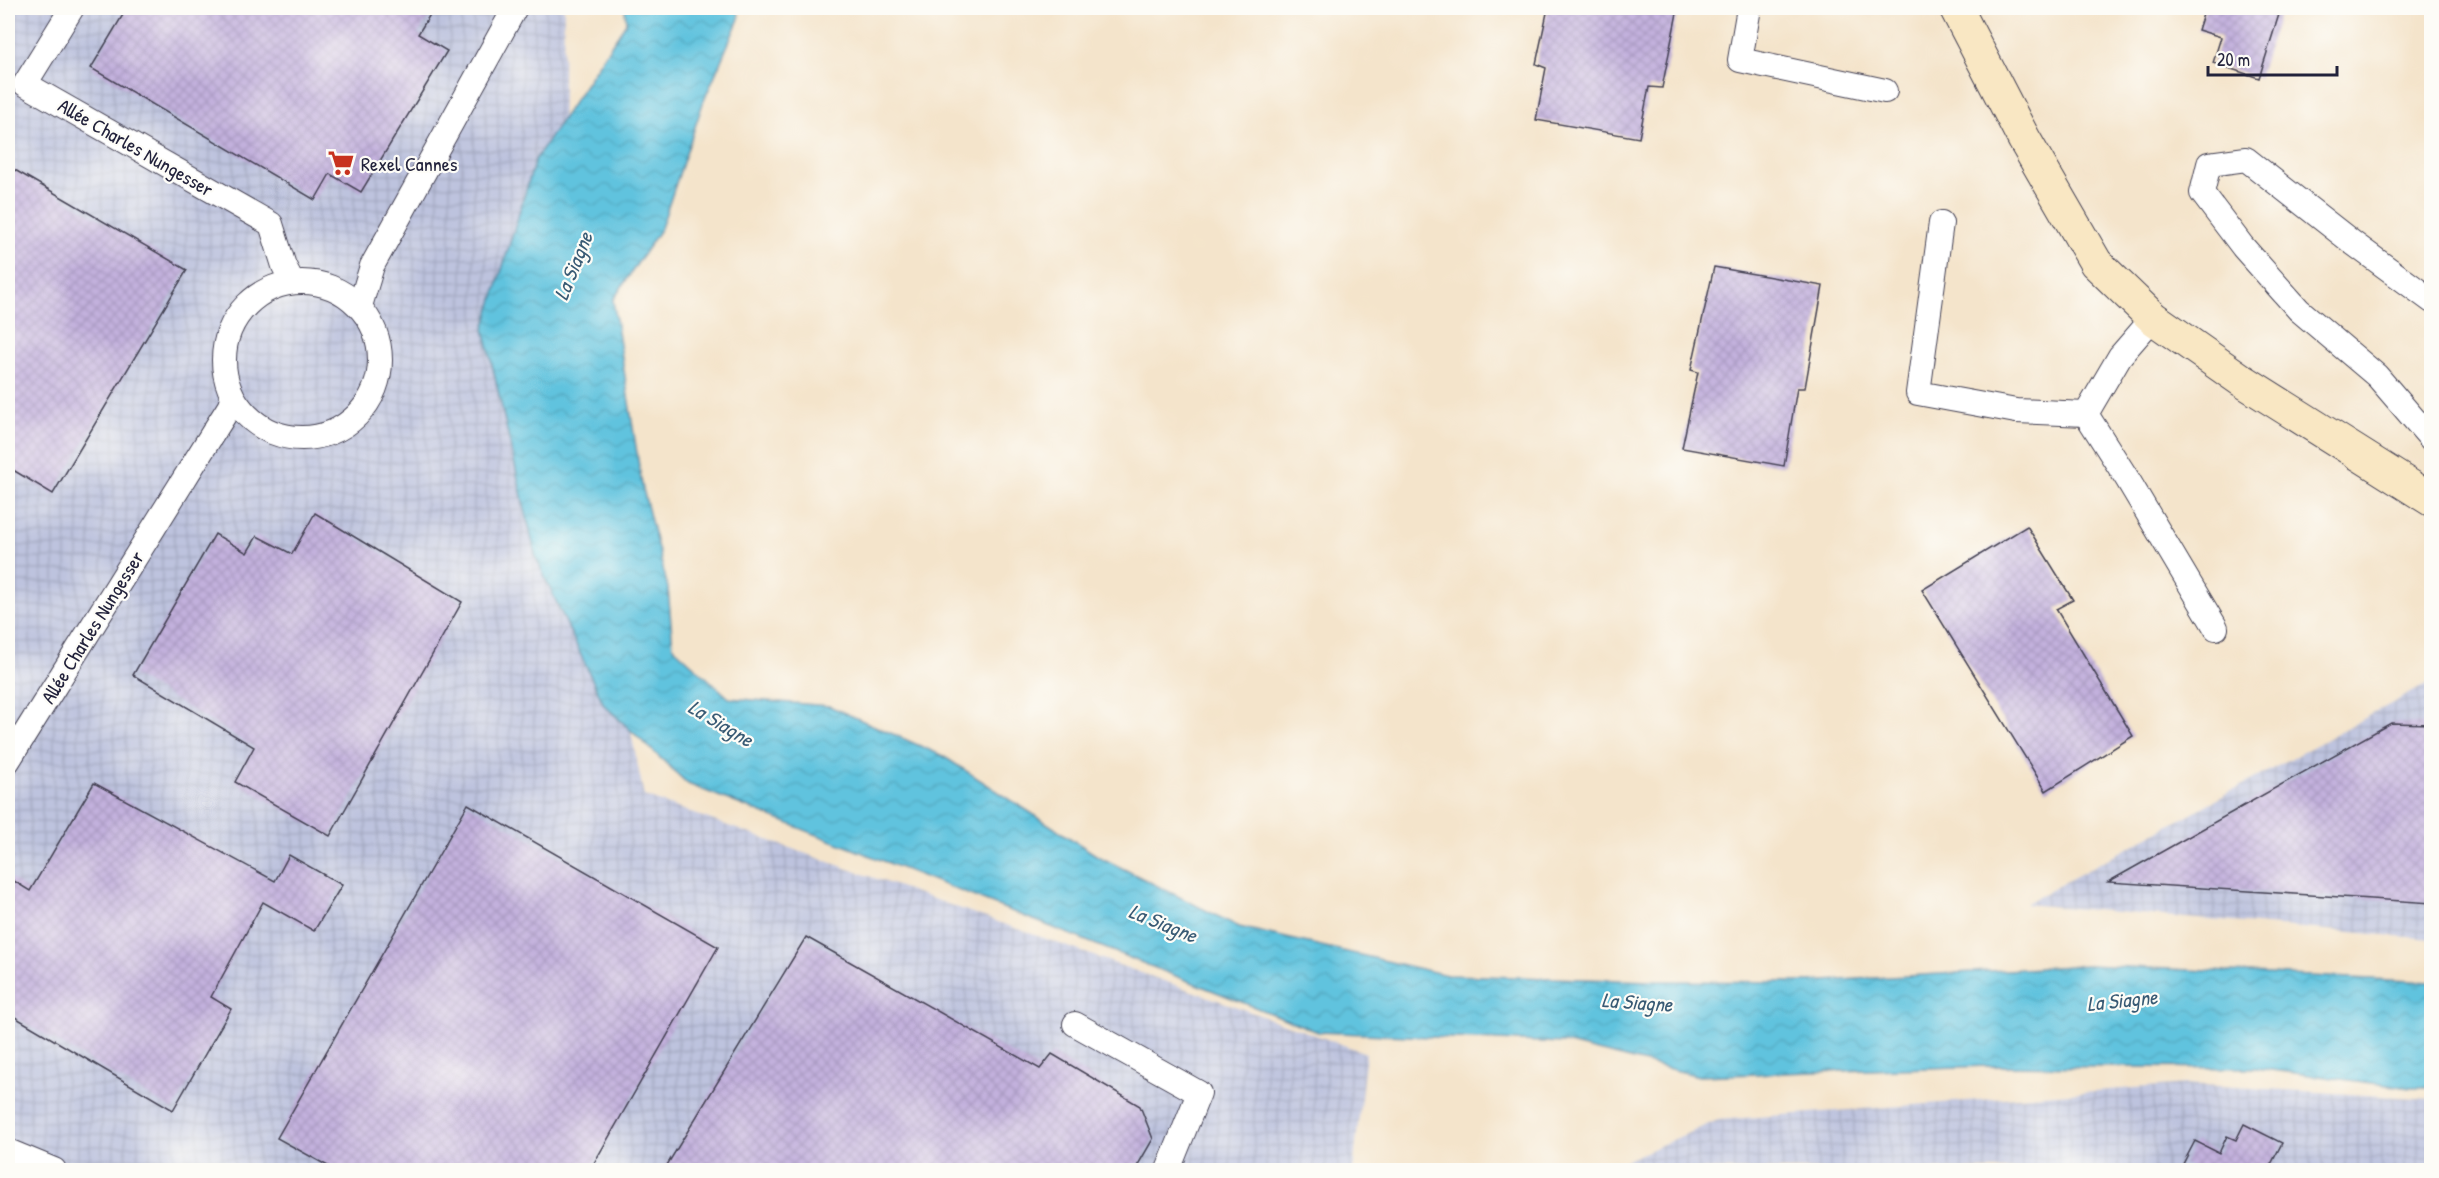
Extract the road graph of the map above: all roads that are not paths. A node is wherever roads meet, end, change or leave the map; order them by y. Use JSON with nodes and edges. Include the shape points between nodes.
{"nodes":[{"id":1,"x":72,"y":8,"type":"edge"},
{"id":2,"x":515,"y":8,"type":"edge"},
{"id":3,"x":1749,"y":8,"type":"edge"},
{"id":4,"x":1956,"y":8,"type":"edge"},
{"id":5,"x":1885,"y":91,"type":"dead end"},
{"id":6,"x":1941,"y":223,"type":"dead end"},
{"id":7,"x":292,"y":281,"type":"junction"},
{"id":8,"x":2432,"y":301,"type":"edge"},
{"id":9,"x":360,"y":306,"type":"junction"},
{"id":10,"x":2152,"y":318,"type":"junction"},
{"id":11,"x":233,"y":401,"type":"junction"},
{"id":12,"x":2086,"y":414,"type":"junction"},
{"id":13,"x":2432,"y":440,"type":"edge"},
{"id":14,"x":2432,"y":500,"type":"edge"},
{"id":15,"x":2216,"y":628,"type":"dead end"},
{"id":16,"x":8,"y":761,"type":"edge"},
{"id":17,"x":1075,"y":1024,"type":"dead end"},
{"id":18,"x":8,"y":1151,"type":"edge"},
{"id":19,"x":54,"y":1170,"type":"edge"},
{"id":20,"x":1168,"y":1170,"type":"edge"}],
"edges":[{"from":1,"to":7,"type":"lane","name":"Allée Charles Nungesser","via":[[25,84],[271,224]]},
{"from":2,"to":9,"type":"lane","via":[[372,266]]},
{"from":3,"to":5,"type":"lane","via":[[1740,60]]},
{"from":4,"to":10,"type":"main road","via":[[2024,139],[2096,263]]},
{"from":6,"to":12,"type":"lane","via":[[1918,393],[2016,411]]},
{"from":7,"to":9,"type":"lane","via":[[328,285]]},
{"from":7,"to":11,"type":"lane","via":[[259,293],[232,322],[222,359]]},
{"from":8,"to":13,"type":"lane","via":[[2246,159],[2209,164],[2202,193],[2243,247],[2299,310],[2377,375]]},
{"from":9,"to":11,"type":"lane","via":[[375,328],[382,362],[378,387],[350,425],[306,441],[262,431]]},
{"from":10,"to":12,"type":"lane","via":[[2120,356]]},
{"from":10,"to":14,"type":"main road","via":[[2240,379]]},
{"from":11,"to":16,"type":"lane","name":"Allée Charles Nungesser"},
{"from":12,"to":15,"type":"lane"},
{"from":17,"to":20,"type":"lane","via":[[1199,1093]]},
{"from":18,"to":19,"type":"lane"}]}
